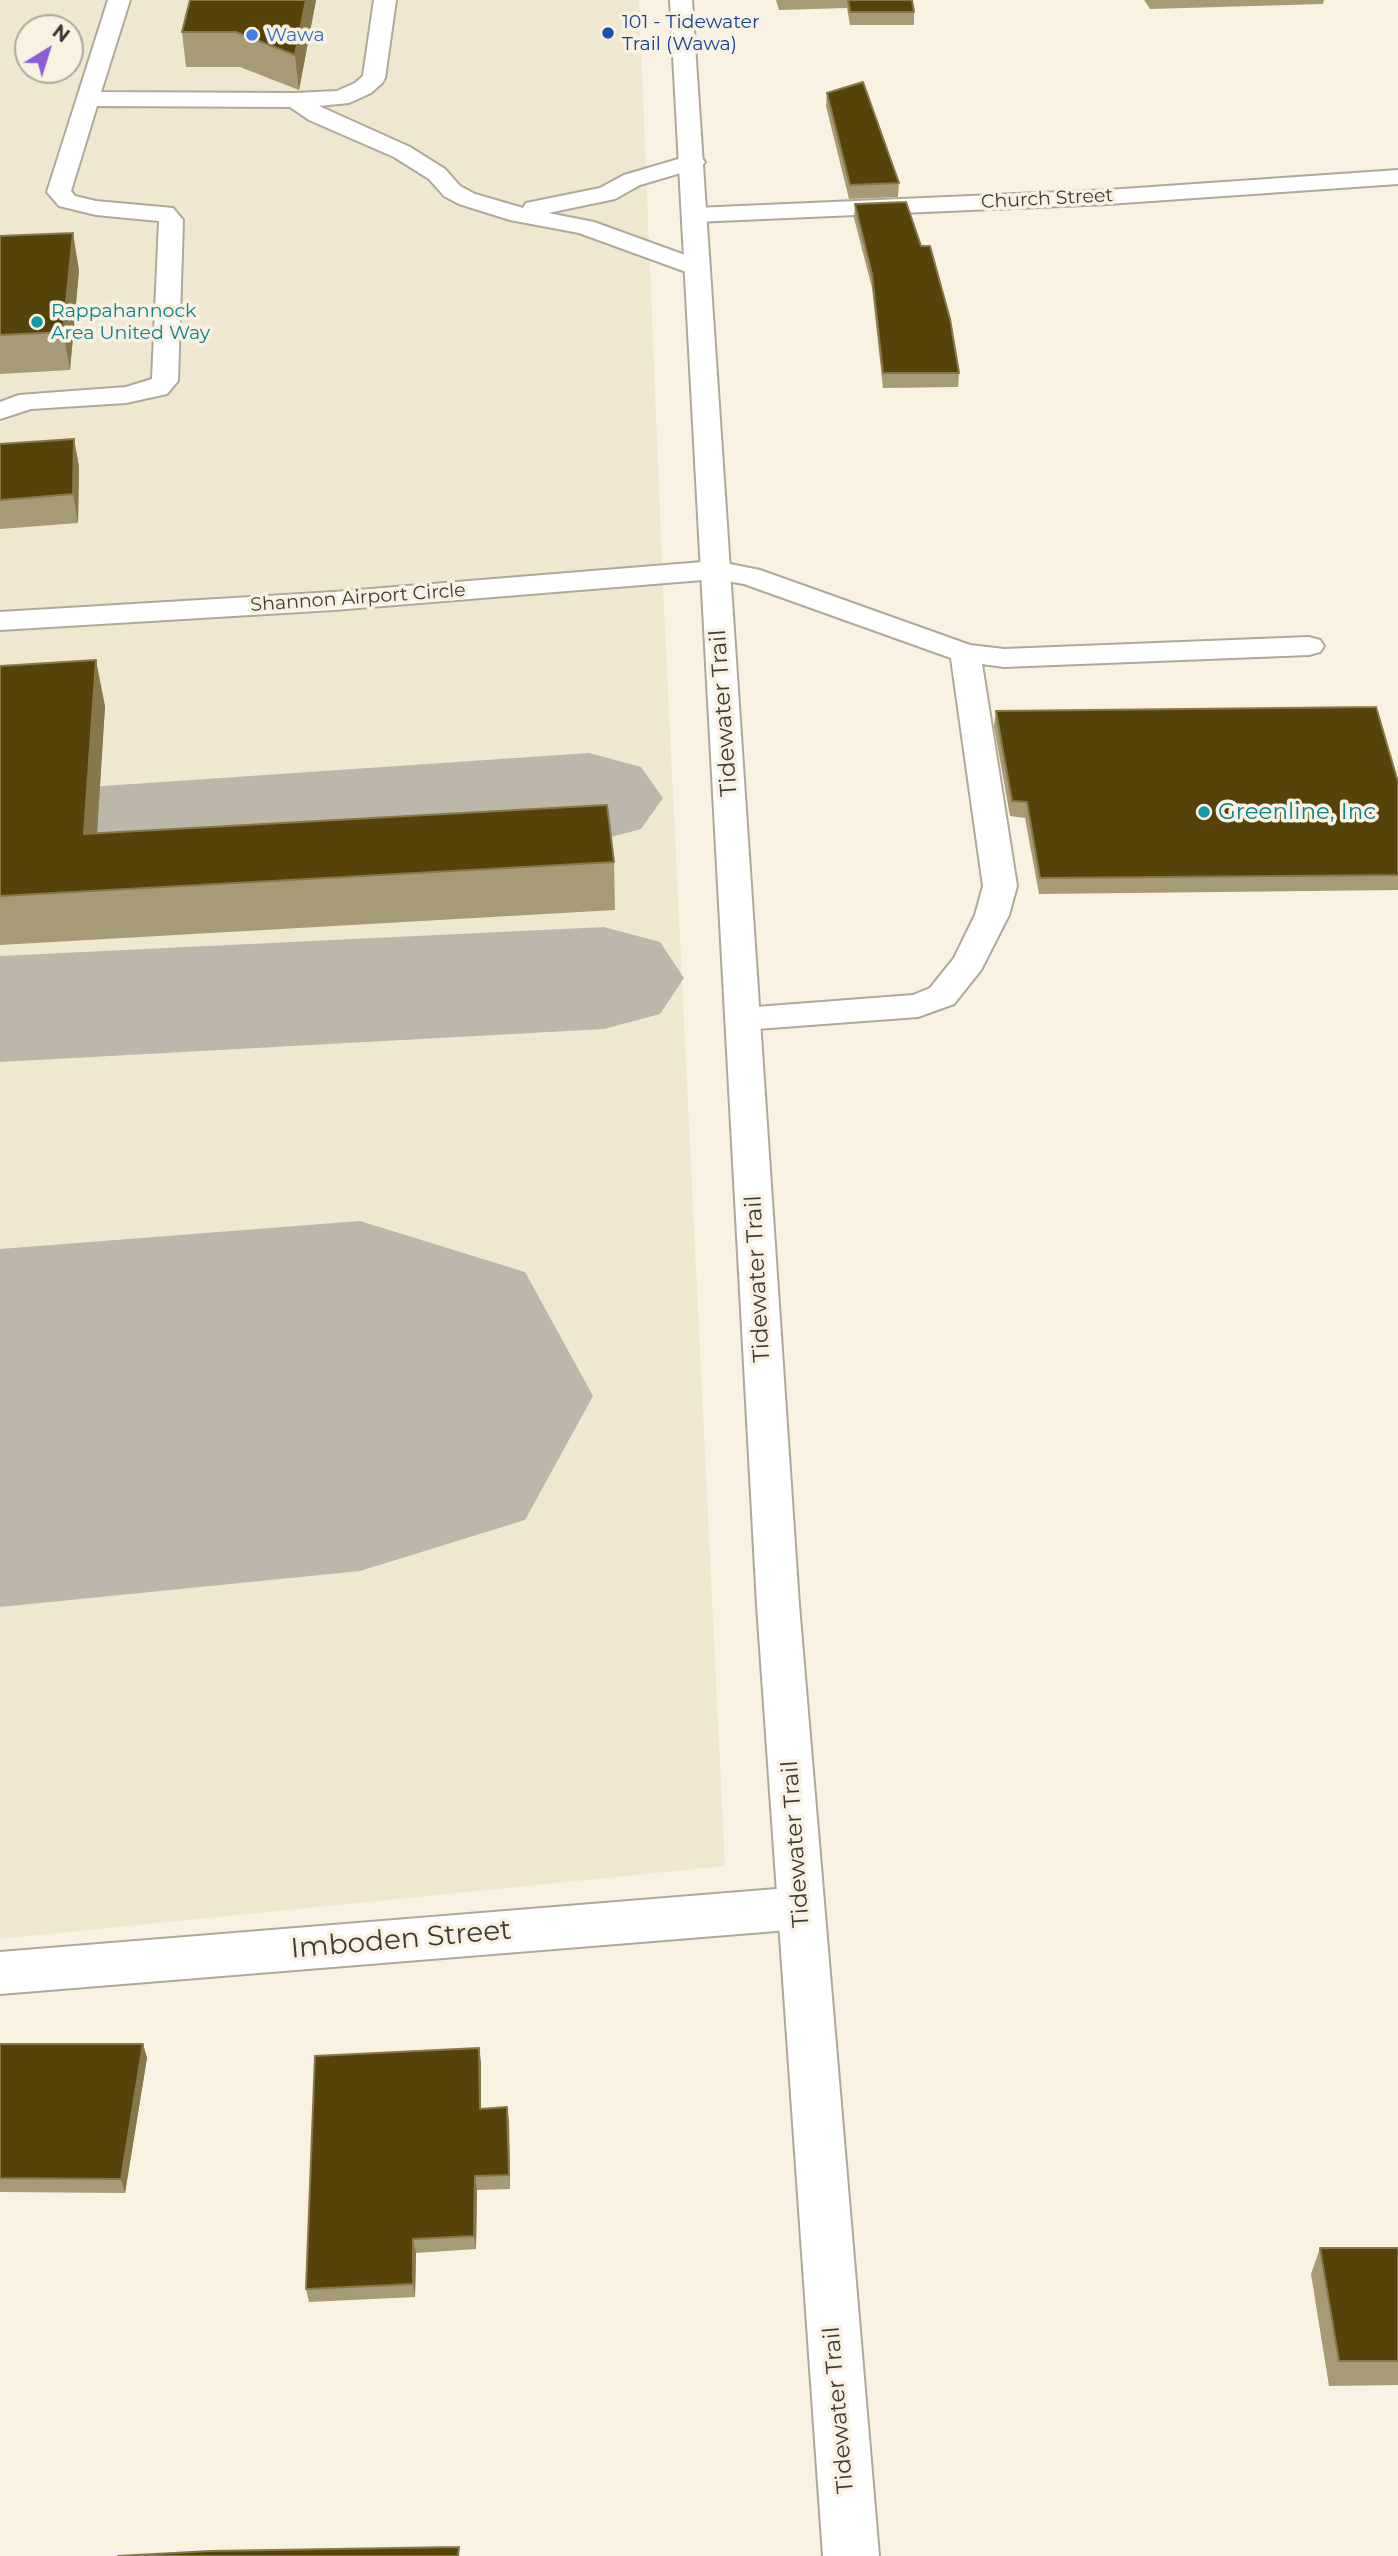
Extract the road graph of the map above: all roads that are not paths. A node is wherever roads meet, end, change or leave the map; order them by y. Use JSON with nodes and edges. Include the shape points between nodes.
{"nodes":[{"id":1,"x":119,"y":0,"type":"edge"},
{"id":2,"x":385,"y":0,"type":"edge"},
{"id":3,"x":681,"y":0,"type":"edge"},
{"id":4,"x":89,"y":99,"type":"junction"},
{"id":5,"x":295,"y":100,"type":"junction"},
{"id":6,"x":693,"y":162,"type":"junction"},
{"id":7,"x":1398,"y":177,"type":"edge"},
{"id":8,"x":510,"y":214,"type":"junction"},
{"id":9,"x":695,"y":215,"type":"junction"},
{"id":10,"x":698,"y":268,"type":"junction"},
{"id":11,"x":0,"y":411,"type":"edge"},
{"id":12,"x":715,"y":570,"type":"junction"},
{"id":13,"x":0,"y":621,"type":"edge"},
{"id":14,"x":1309,"y":646,"type":"dead end"},
{"id":15,"x":965,"y":653,"type":"junction"},
{"id":16,"x":743,"y":1018,"type":"junction"},
{"id":17,"x":801,"y":1908,"type":"junction"},
{"id":18,"x":0,"y":1973,"type":"edge"},
{"id":19,"x":851,"y":2556,"type":"edge"}],
"edges":[{"from":1,"to":4,"type":"main road"},
{"from":2,"to":5,"type":"main road","via":[[374,78],[341,98]]},
{"from":3,"to":6,"type":"main road","name":"Tidewater Trail"},
{"from":4,"to":5,"type":"main road"},
{"from":4,"to":11,"type":"main road","via":[[60,192],[67,201],[164,213],[171,220],[165,380],[158,388],[125,395],[28,401]]},
{"from":5,"to":8,"type":"main road","via":[[317,115],[402,152],[467,199]]},
{"from":6,"to":8,"type":"main road","via":[[632,180],[607,194]]},
{"from":6,"to":9,"type":"main road","name":"Tidewater Trail"},
{"from":7,"to":9,"type":"main road","name":"Church Street","via":[[1122,196]]},
{"from":8,"to":10,"type":"main road","via":[[585,227]]},
{"from":9,"to":10,"type":"main road","name":"Tidewater Trail"},
{"from":10,"to":12,"type":"main road","name":"Tidewater Trail"},
{"from":12,"to":13,"type":"main road","name":"Shannon Airport Circle","via":[[334,601]]},
{"from":12,"to":15,"type":"main road","name":"Shannon Airport Circle","via":[[750,576]]},
{"from":12,"to":16,"type":"main road","name":"Tidewater Trail"},
{"from":14,"to":15,"type":"main road","name":"Shannon Airport Circle","via":[[1004,658]]},
{"from":15,"to":16,"type":"main road","via":[[1000,886],[992,915],[969,962],[942,996],[918,1006]]},
{"from":16,"to":17,"type":"main road","name":"Tidewater Trail"},
{"from":17,"to":18,"type":"main road","name":"Imboden Street"},
{"from":17,"to":19,"type":"main road","name":"Tidewater Trail"}]}
